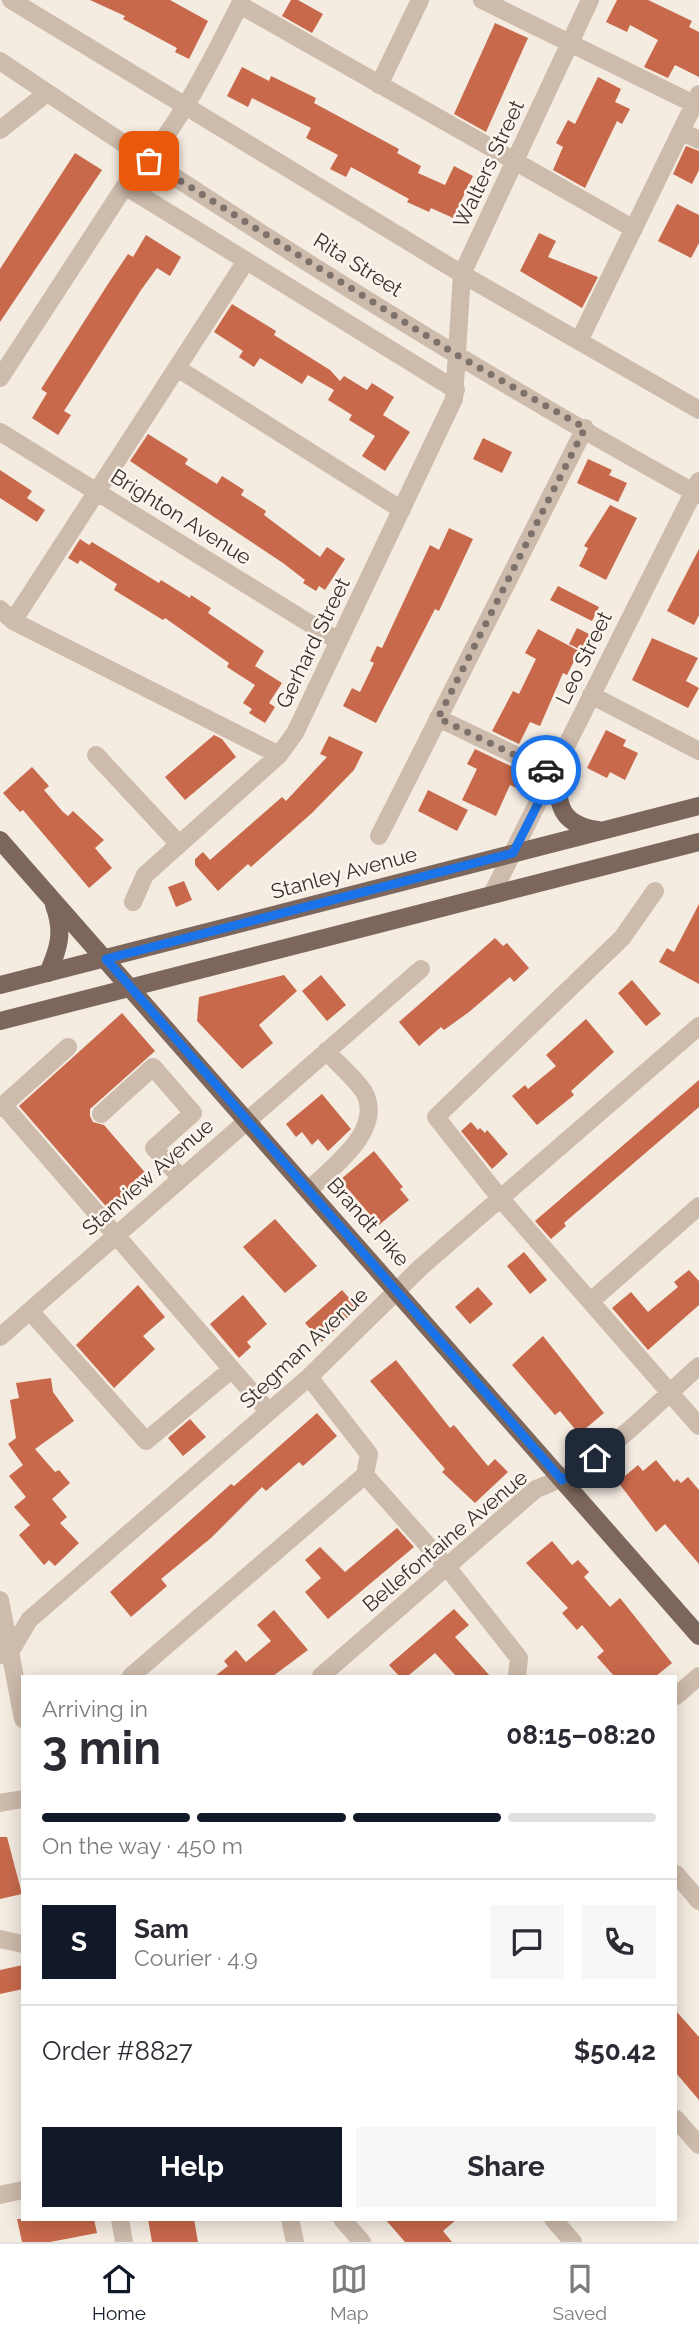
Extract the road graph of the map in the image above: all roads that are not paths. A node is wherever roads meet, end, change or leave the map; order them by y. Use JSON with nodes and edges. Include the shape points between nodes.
{"nodes":[{"id":1,"x":12,"y":0,"type":"edge"},
{"id":2,"x":420,"y":0,"type":"edge"},
{"id":3,"x":482,"y":0,"type":"edge"},
{"id":4,"x":590,"y":0,"type":"edge"},
{"id":5,"x":241,"y":3,"type":"edge"},
{"id":6,"x":570,"y":43,"type":"junction"},
{"id":7,"x":0,"y":61,"type":"edge"},
{"id":8,"x":379,"y":85,"type":"junction"},
{"id":9,"x":47,"y":93,"type":"junction"},
{"id":10,"x":697,"y":99,"type":"edge"},
{"id":11,"x":184,"y":106,"type":"junction"},
{"id":12,"x":0,"y":130,"type":"edge"},
{"id":13,"x":681,"y":131,"type":"junction"},
{"id":14,"x":699,"y":140,"type":"edge"},
{"id":15,"x":149,"y":161,"type":"junction"},
{"id":16,"x":515,"y":162,"type":"junction"},
{"id":17,"x":124,"y":186,"type":"junction"},
{"id":18,"x":634,"y":229,"type":"junction"},
{"id":19,"x":246,"y":261,"type":"junction"},
{"id":20,"x":462,"y":274,"type":"junction"},
{"id":21,"x":579,"y":341,"type":"junction"},
{"id":22,"x":457,"y":355,"type":"junction"},
{"id":23,"x":177,"y":368,"type":"junction"},
{"id":24,"x":0,"y":378,"type":"edge"},
{"id":25,"x":456,"y":390,"type":"junction"},
{"id":26,"x":699,"y":410,"type":"edge"},
{"id":27,"x":585,"y":428,"type":"junction"},
{"id":28,"x":0,"y":432,"type":"edge"},
{"id":29,"x":697,"y":489,"type":"edge"},
{"id":30,"x":97,"y":492,"type":"junction"},
{"id":31,"x":402,"y":510,"type":"junction"},
{"id":32,"x":6,"y":615,"type":"edge"},
{"id":33,"x":338,"y":641,"type":"junction"},
{"id":34,"x":591,"y":695,"type":"junction"},
{"id":35,"x":438,"y":718,"type":"junction"},
{"id":36,"x":699,"y":751,"type":"edge"},
{"id":37,"x":96,"y":755,"type":"dead end"},
{"id":38,"x":279,"y":755,"type":"junction"},
{"id":39,"x":556,"y":767,"type":"junction"},
{"id":40,"x":699,"y":806,"type":"edge"},
{"id":41,"x":601,"y":830,"type":"junction"},
{"id":42,"x":379,"y":835,"type":"dead end"},
{"id":43,"x":0,"y":840,"type":"edge"},
{"id":44,"x":699,"y":842,"type":"edge"},
{"id":45,"x":179,"y":844,"type":"junction"},
{"id":46,"x":513,"y":853,"type":"junction"},
{"id":47,"x":655,"y":891,"type":"dead end"},
{"id":48,"x":492,"y":894,"type":"junction"},
{"id":49,"x":52,"y":899,"type":"junction"},
{"id":50,"x":133,"y":902,"type":"dead end"},
{"id":51,"x":106,"y":959,"type":"junction"},
{"id":52,"x":421,"y":969,"type":"dead end"},
{"id":53,"x":48,"y":973,"type":"junction"},
{"id":54,"x":0,"y":985,"type":"edge"},
{"id":55,"x":133,"y":988,"type":"junction"},
{"id":56,"x":0,"y":1021,"type":"edge"},
{"id":57,"x":699,"y":1026,"type":"edge"},
{"id":58,"x":68,"y":1047,"type":"dead end"},
{"id":59,"x":326,"y":1051,"type":"junction"},
{"id":60,"x":2,"y":1107,"type":"edge"},
{"id":61,"x":101,"y":1114,"type":"dead end"},
{"id":62,"x":248,"y":1120,"type":"junction"},
{"id":63,"x":181,"y":1178,"type":"junction"},
{"id":64,"x":309,"y":1190,"type":"junction"},
{"id":65,"x":500,"y":1198,"type":"junction"},
{"id":66,"x":699,"y":1206,"type":"edge"},
{"id":67,"x":114,"y":1237,"type":"junction"},
{"id":68,"x":399,"y":1291,"type":"junction"},
{"id":69,"x":591,"y":1301,"type":"junction"},
{"id":70,"x":30,"y":1311,"type":"junction"},
{"id":71,"x":0,"y":1337,"type":"edge"},
{"id":72,"x":699,"y":1366,"type":"edge"},
{"id":73,"x":232,"y":1369,"type":"junction"},
{"id":74,"x":309,"y":1377,"type":"junction"},
{"id":75,"x":670,"y":1392,"type":"junction"},
{"id":76,"x":270,"y":1412,"type":"junction"},
{"id":77,"x":699,"y":1426,"type":"edge"},
{"id":78,"x":365,"y":1475,"type":"junction"},
{"id":79,"x":562,"y":1480,"type":"junction"},
{"id":80,"x":447,"y":1567,"type":"junction"},
{"id":81,"x":0,"y":1600,"type":"edge"},
{"id":82,"x":699,"y":1636,"type":"edge"},
{"id":83,"x":5,"y":1654,"type":"edge"},
{"id":84,"x":132,"y":1675,"type":"edge"},
{"id":85,"x":322,"y":1675,"type":"edge"},
{"id":86,"x":517,"y":1675,"type":"edge"},
{"id":87,"x":699,"y":1676,"type":"edge"},
{"id":88,"x":677,"y":1695,"type":"edge"},
{"id":89,"x":21,"y":1712,"type":"edge"},
{"id":90,"x":21,"y":1798,"type":"edge"},
{"id":91,"x":0,"y":1803,"type":"edge"},
{"id":92,"x":677,"y":1875,"type":"edge"},
{"id":93,"x":699,"y":1900,"type":"edge"},
{"id":94,"x":0,"y":1939,"type":"edge"},
{"id":95,"x":21,"y":1944,"type":"edge"},
{"id":96,"x":677,"y":2120,"type":"edge"},
{"id":97,"x":699,"y":2145,"type":"edge"},
{"id":98,"x":21,"y":2190,"type":"edge"},
{"id":99,"x":0,"y":2195,"type":"edge"},
{"id":100,"x":120,"y":2221,"type":"edge"},
{"id":101,"x":290,"y":2221,"type":"edge"},
{"id":102,"x":344,"y":2221,"type":"edge"},
{"id":103,"x":555,"y":2221,"type":"edge"},
{"id":104,"x":124,"y":2242,"type":"edge"},
{"id":105,"x":295,"y":2242,"type":"edge"},
{"id":106,"x":362,"y":2242,"type":"edge"},
{"id":107,"x":573,"y":2242,"type":"edge"}],
"edges":[{"from":1,"to":11,"type":"street"},
{"from":2,"to":8,"type":"street"},
{"from":3,"to":6,"type":"street"},
{"from":4,"to":6,"type":"street","name":"Walters Street"},
{"from":5,"to":8,"type":"street"},
{"from":5,"to":11,"type":"street","via":[[201,83]]},
{"from":6,"to":10,"type":"street"},
{"from":6,"to":16,"type":"street","name":"Walters Street"},
{"from":7,"to":9,"type":"street","name":"Rita Street"},
{"from":8,"to":16,"type":"street"},
{"from":9,"to":12,"type":"street"},
{"from":9,"to":15,"type":"street","name":"Rita Street"},
{"from":10,"to":13,"type":"street"},
{"from":11,"to":15,"type":"street"},
{"from":11,"to":20,"type":"street"},
{"from":13,"to":14,"type":"street"},
{"from":13,"to":18,"type":"street"},
{"from":15,"to":17,"type":"street"},
{"from":15,"to":22,"type":"street","name":"Rita Street"},
{"from":16,"to":18,"type":"street"},
{"from":16,"to":20,"type":"street","name":"Walters Street"},
{"from":17,"to":19,"type":"street"},
{"from":17,"to":24,"type":"street"},
{"from":18,"to":21,"type":"street"},
{"from":19,"to":23,"type":"street"},
{"from":19,"to":25,"type":"street"},
{"from":20,"to":21,"type":"street"},
{"from":20,"to":22,"type":"street","name":"Walters Street"},
{"from":21,"to":26,"type":"street"},
{"from":22,"to":25,"type":"street","name":"Gerhard Street"},
{"from":22,"to":27,"type":"street","name":"Rita Street"},
{"from":23,"to":30,"type":"street"},
{"from":23,"to":31,"type":"street"},
{"from":25,"to":31,"type":"street","name":"Gerhard Street"},
{"from":27,"to":29,"type":"street","name":"Rita Street"},
{"from":27,"to":35,"type":"street"},
{"from":28,"to":30,"type":"street","name":"Brighton Avenue"},
{"from":29,"to":34,"type":"street","name":"Leo Street"},
{"from":30,"to":32,"type":"street"},
{"from":30,"to":33,"type":"street","name":"Brighton Avenue"},
{"from":31,"to":33,"type":"street","name":"Gerhard Street"},
{"from":32,"to":38,"type":"street"},
{"from":33,"to":38,"type":"street","name":"Gerhard Street","via":[[295,733]]},
{"from":34,"to":36,"type":"street"},
{"from":34,"to":39,"type":"street","name":"Leo Street"},
{"from":35,"to":39,"type":"street"},
{"from":35,"to":42,"type":"street"},
{"from":37,"to":45,"type":"street"},
{"from":38,"to":45,"type":"street","name":"Gerhard Street"},
{"from":39,"to":41,"type":"main road","via":[[557,797],[566,816],[579,827]]},
{"from":39,"to":46,"type":"street","name":"Leo Street"},
{"from":40,"to":41,"type":"main road","name":"Stanley Avenue"},
{"from":41,"to":46,"type":"main road","name":"Stanley Avenue"},
{"from":43,"to":49,"type":"main road","name":"Brandt Pike"},
{"from":44,"to":48,"type":"main road"},
{"from":45,"to":50,"type":"street","name":"Gerhard Street","via":[[145,875]]},
{"from":46,"to":48,"type":"street","name":"Leo Street"},
{"from":46,"to":51,"type":"main road","name":"Stanley Avenue"},
{"from":47,"to":65,"type":"street","via":[[622,938],[436,1116]]},
{"from":48,"to":55,"type":"main road"},
{"from":49,"to":51,"type":"main road","name":"Brandt Pike"},
{"from":49,"to":53,"type":"main road","via":[[62,925],[60,947]]},
{"from":51,"to":53,"type":"main road","name":"Stanley Avenue"},
{"from":51,"to":55,"type":"main road","name":"Brandt Pike"},
{"from":52,"to":59,"type":"street","name":"Stanview Avenue"},
{"from":53,"to":54,"type":"main road","name":"Stanley Avenue"},
{"from":55,"to":56,"type":"main road"},
{"from":55,"to":62,"type":"main road","name":"Brandt Pike"},
{"from":57,"to":65,"type":"street","name":"Stegman Avenue"},
{"from":58,"to":60,"type":"street"},
{"from":59,"to":62,"type":"street","name":"Stanview Avenue"},
{"from":59,"to":64,"type":"street","via":[[364,1093],[369,1114],[359,1139]]},
{"from":60,"to":67,"type":"street"},
{"from":61,"to":63,"type":"street","via":[[153,1067],[193,1113],[154,1148]]},
{"from":62,"to":63,"type":"street","name":"Stanview Avenue"},
{"from":62,"to":64,"type":"main road","name":"Brandt Pike"},
{"from":63,"to":67,"type":"street","name":"Stanview Avenue"},
{"from":64,"to":68,"type":"main road","name":"Brandt Pike"},
{"from":65,"to":68,"type":"street","name":"Stegman Avenue"},
{"from":65,"to":69,"type":"street"},
{"from":66,"to":69,"type":"street"},
{"from":67,"to":70,"type":"street","name":"Stanview Avenue"},
{"from":67,"to":73,"type":"street"},
{"from":68,"to":74,"type":"street","name":"Stegman Avenue"},
{"from":68,"to":79,"type":"main road","name":"Brandt Pike"},
{"from":69,"to":75,"type":"street"},
{"from":70,"to":71,"type":"street","name":"Stanview Avenue"},
{"from":70,"to":73,"type":"street","via":[[146,1441]]},
{"from":72,"to":75,"type":"street","name":"Bellefontaine Avenue"},
{"from":73,"to":76,"type":"street"},
{"from":74,"to":76,"type":"street","name":"Stegman Avenue"},
{"from":74,"to":78,"type":"street","via":[[369,1454]]},
{"from":75,"to":77,"type":"street"},
{"from":75,"to":79,"type":"street","name":"Bellefontaine Avenue","via":[[595,1458]]},
{"from":76,"to":83,"type":"street","name":"Stegman Avenue","via":[[29,1620]]},
{"from":78,"to":80,"type":"street"},
{"from":78,"to":84,"type":"street"},
{"from":79,"to":80,"type":"street","name":"Bellefontaine Avenue","via":[[536,1489]]},
{"from":79,"to":82,"type":"main road","name":"Brandt Pike"},
{"from":80,"to":85,"type":"street","name":"Bellefontaine Avenue"},
{"from":80,"to":86,"type":"street","via":[[519,1658]]},
{"from":81,"to":83,"type":"street"},
{"from":83,"to":89,"type":"street"},
{"from":87,"to":88,"type":"street"},
{"from":90,"to":91,"type":"street"},
{"from":92,"to":93,"type":"street"},
{"from":94,"to":95,"type":"street"},
{"from":96,"to":97,"type":"street"},
{"from":98,"to":99,"type":"street"},
{"from":100,"to":104,"type":"street"},
{"from":101,"to":105,"type":"street"},
{"from":102,"to":106,"type":"street"},
{"from":103,"to":107,"type":"street"}]}
